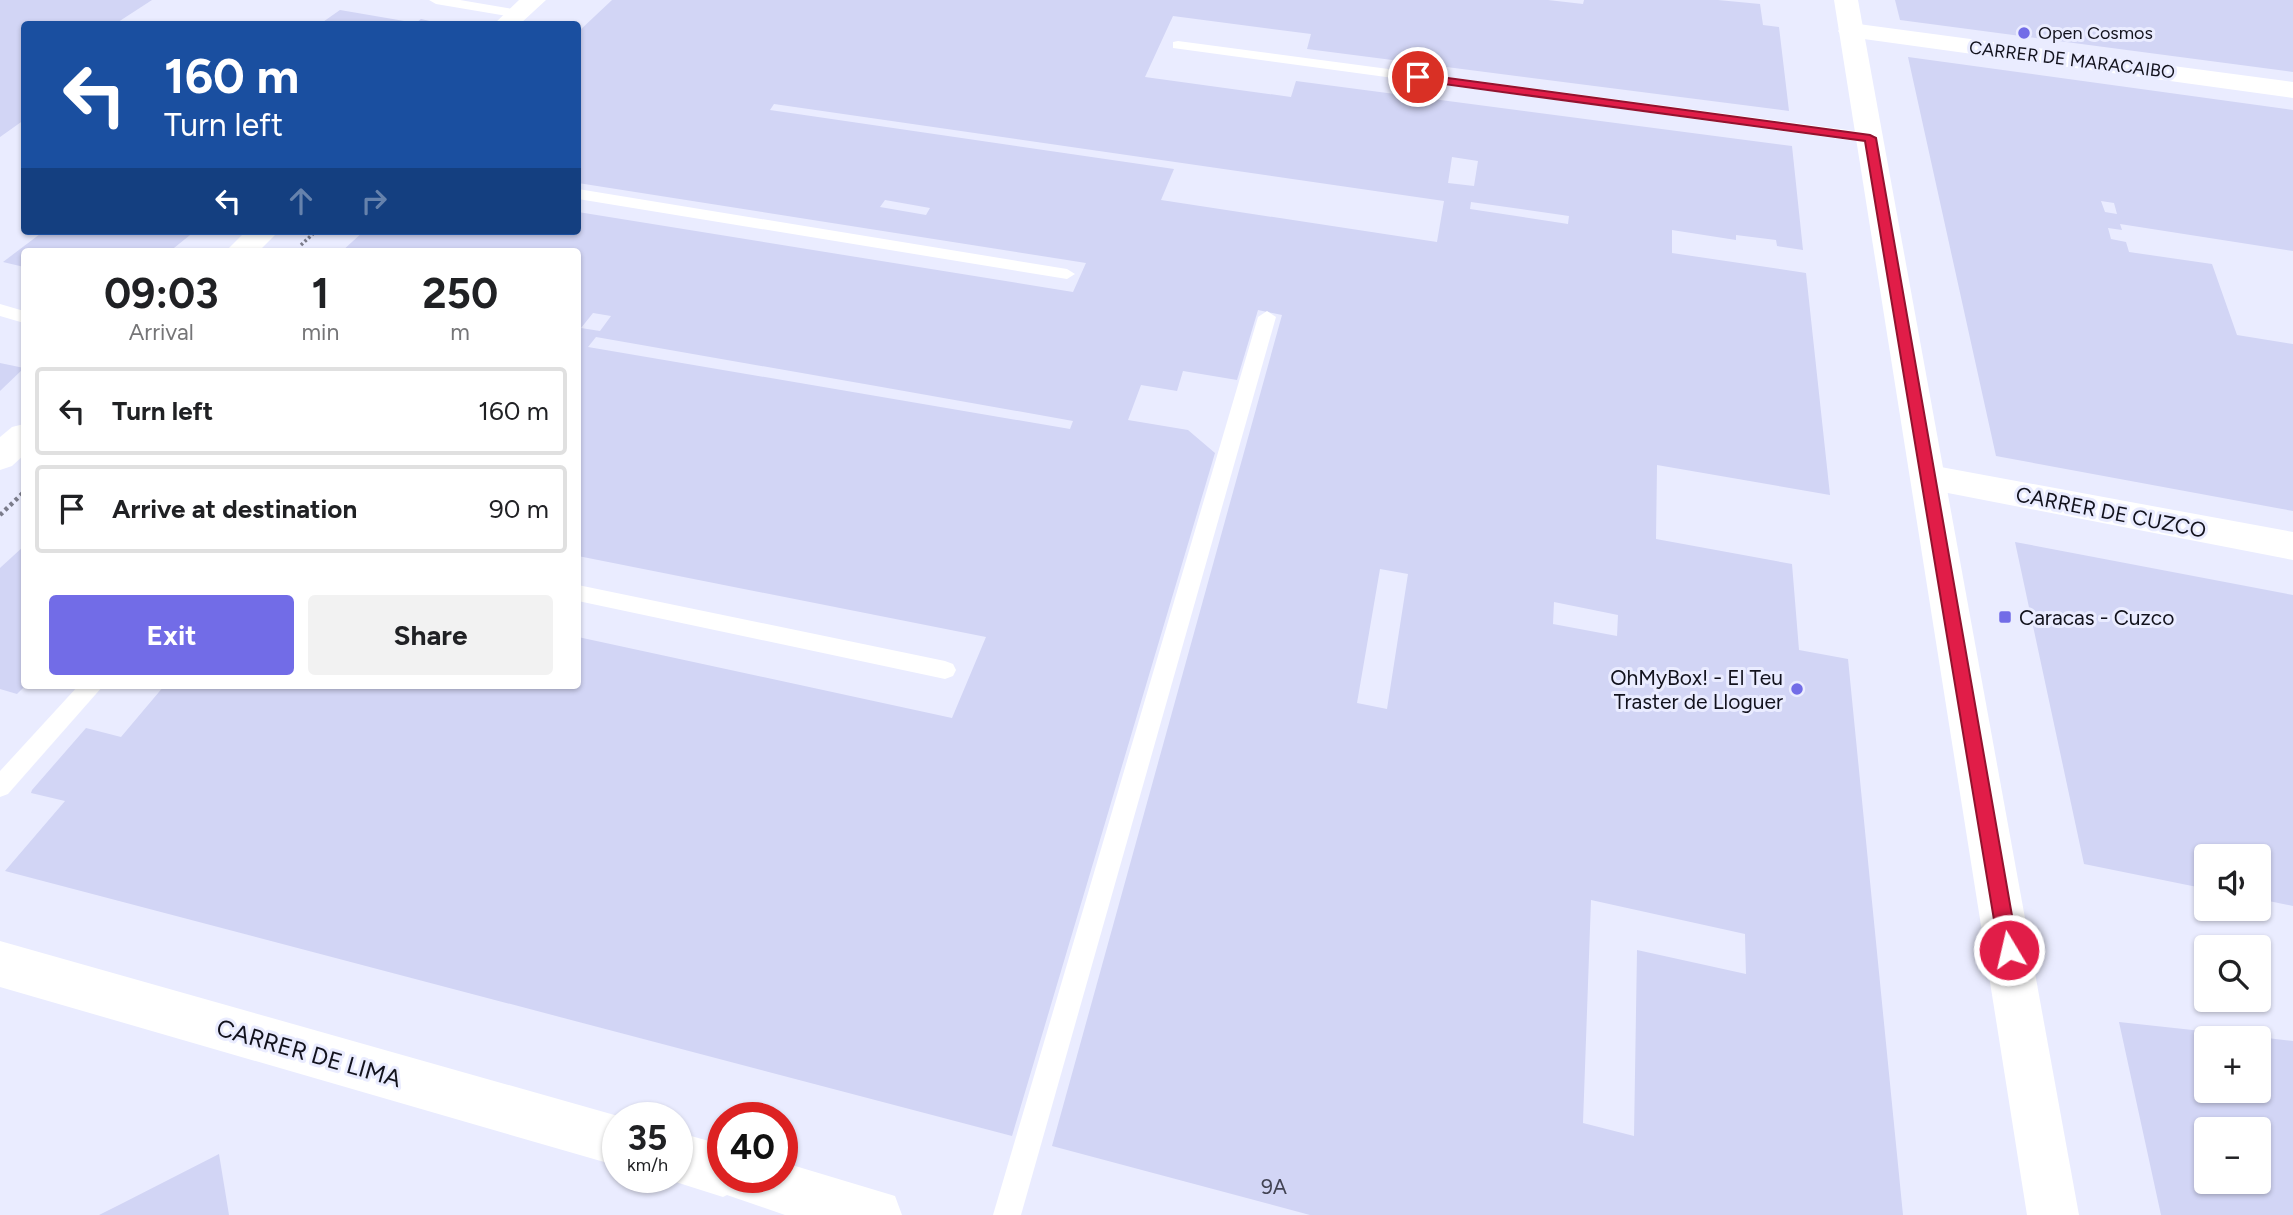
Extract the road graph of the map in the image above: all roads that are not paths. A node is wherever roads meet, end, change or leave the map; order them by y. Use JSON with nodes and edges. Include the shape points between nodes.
{"nodes":[{"id":1,"x":436,"y":0,"type":"edge"},
{"id":2,"x":520,"y":13,"type":"edge"},
{"id":3,"x":1849,"y":16,"type":"edge"},
{"id":4,"x":1178,"y":45,"type":"dead end"},
{"id":5,"x":2293,"y":90,"type":"edge"},
{"id":6,"x":1870,"y":138,"type":"junction"},
{"id":7,"x":581,"y":194,"type":"edge"},
{"id":8,"x":259,"y":235,"type":"edge"},
{"id":9,"x":245,"y":248,"type":"edge"},
{"id":10,"x":1067,"y":274,"type":"dead end"},
{"id":11,"x":0,"y":310,"type":"edge"},
{"id":12,"x":21,"y":316,"type":"edge"},
{"id":13,"x":1267,"y":317,"type":"dead end"},
{"id":14,"x":21,"y":439,"type":"edge"},
{"id":15,"x":0,"y":457,"type":"edge"},
{"id":16,"x":1930,"y":478,"type":"junction"},
{"id":17,"x":2293,"y":546,"type":"edge"},
{"id":18,"x":581,"y":594,"type":"edge"},
{"id":19,"x":945,"y":670,"type":"dead end"},
{"id":20,"x":89,"y":689,"type":"edge"},
{"id":21,"x":0,"y":787,"type":"edge"},
{"id":22,"x":0,"y":964,"type":"edge"},
{"id":23,"x":602,"y":1136,"type":"edge"},
{"id":24,"x":798,"y":1193,"type":"edge"},
{"id":25,"x":876,"y":1215,"type":"edge"},
{"id":26,"x":1007,"y":1215,"type":"edge"},
{"id":27,"x":2053,"y":1215,"type":"edge"}],
"edges":[{"from":1,"to":2,"type":"lane"},
{"from":3,"to":5,"type":"street","name":"CARRER DE MARACAIBO"},
{"from":3,"to":6,"type":"street"},
{"from":4,"to":6,"type":"lane"},
{"from":6,"to":16,"type":"street"},
{"from":7,"to":10,"type":"lane"},
{"from":8,"to":9,"type":"street"},
{"from":11,"to":12,"type":"lane"},
{"from":13,"to":26,"type":"lane"},
{"from":14,"to":15,"type":"street"},
{"from":16,"to":17,"type":"street","name":"CARRER DE CUZCO"},
{"from":16,"to":27,"type":"street"},
{"from":18,"to":19,"type":"lane"},
{"from":20,"to":21,"type":"lane"},
{"from":22,"to":23,"type":"street","name":"CARRER DE LIMA"},
{"from":24,"to":25,"type":"street"}]}
